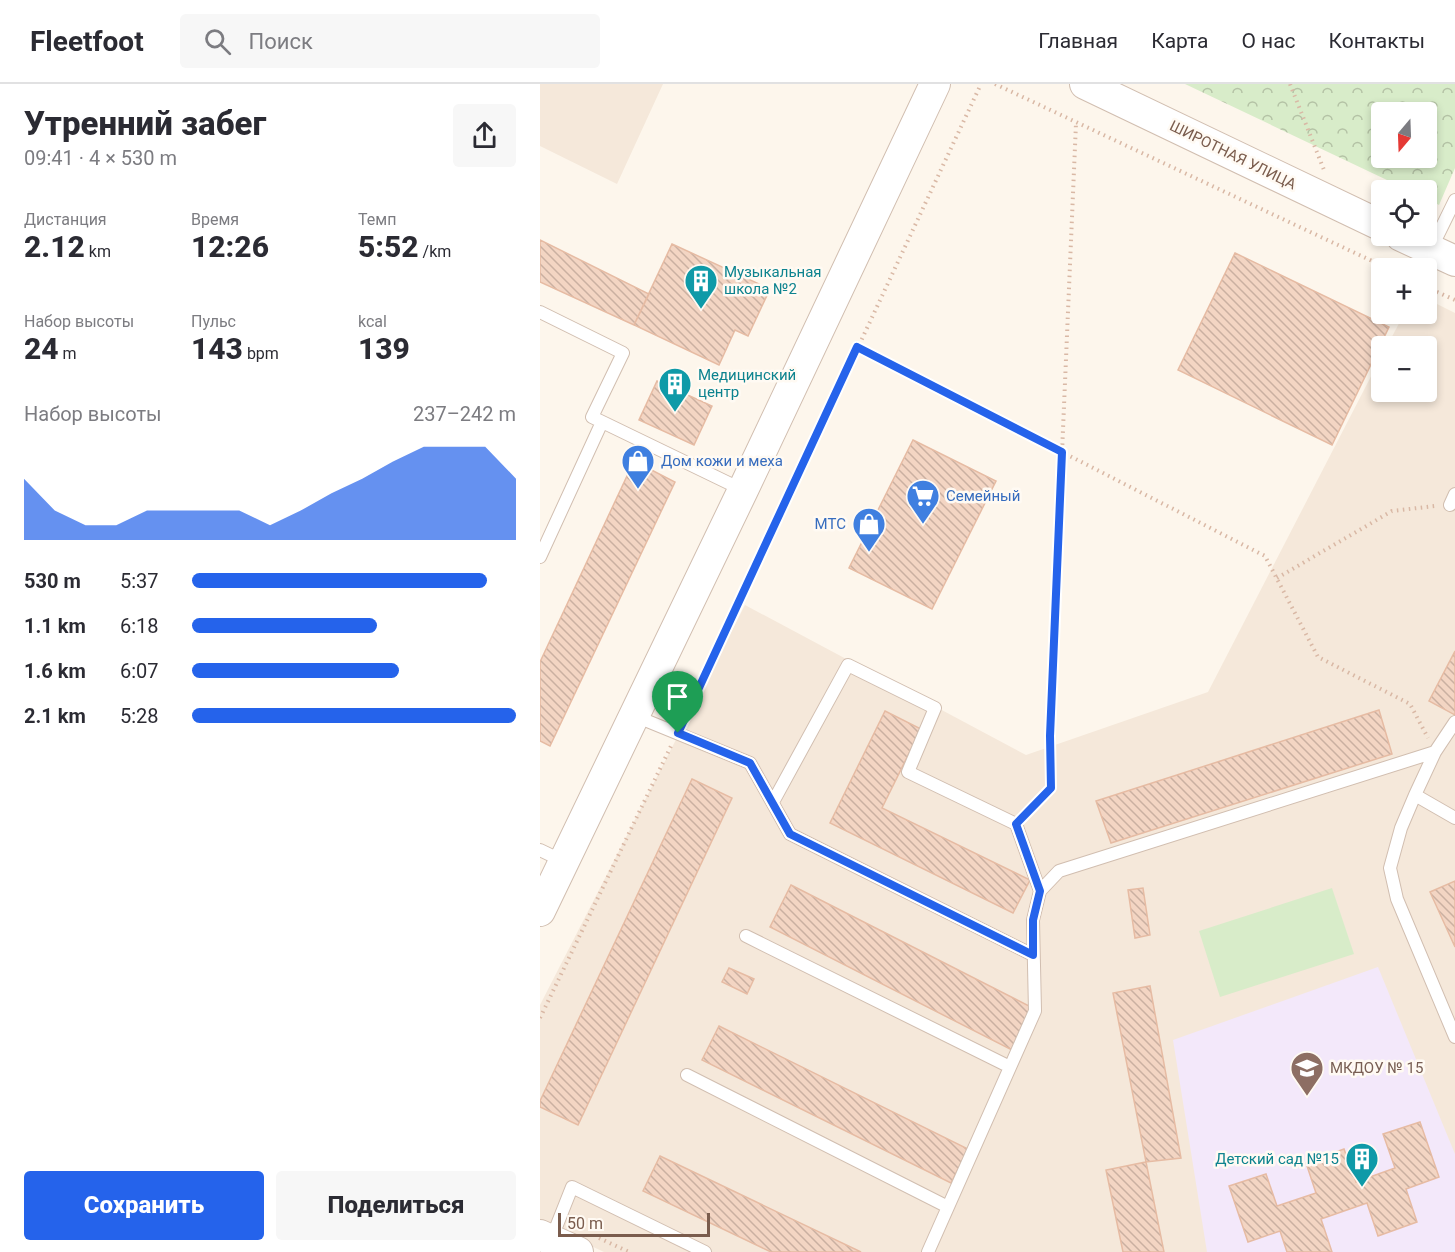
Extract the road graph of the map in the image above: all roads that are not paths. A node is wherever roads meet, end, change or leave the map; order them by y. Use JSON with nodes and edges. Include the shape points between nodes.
{"nodes":[{"id":1,"x":935,"y":84,"type":"edge"},
{"id":2,"x":1085,"y":84,"type":"edge"},
{"id":3,"x":1455,"y":200,"type":"edge"},
{"id":4,"x":1371,"y":221,"type":"edge"},
{"id":5,"x":1422,"y":246,"type":"edge"},
{"id":6,"x":1443,"y":256,"type":"edge"},
{"id":7,"x":540,"y":312,"type":"edge"},
{"id":8,"x":602,"y":422,"type":"junction"},
{"id":9,"x":742,"y":490,"type":"junction"},
{"id":10,"x":540,"y":557,"type":"edge"},
{"id":11,"x":634,"y":715,"type":"junction"},
{"id":12,"x":1455,"y":722,"type":"edge"},
{"id":13,"x":1435,"y":752,"type":"junction"},
{"id":14,"x":1415,"y":795,"type":"junction"},
{"id":15,"x":773,"y":802,"type":"junction"},
{"id":16,"x":1455,"y":818,"type":"edge"},
{"id":17,"x":552,"y":856,"type":"edge"},
{"id":18,"x":1040,"y":891,"type":"junction"},
{"id":19,"x":540,"y":911,"type":"edge"},
{"id":20,"x":746,"y":936,"type":"dead end"},
{"id":21,"x":1033,"y":955,"type":"junction"},
{"id":22,"x":1455,"y":1037,"type":"edge"},
{"id":23,"x":1010,"y":1067,"type":"junction"},
{"id":24,"x":687,"y":1074,"type":"dead end"},
{"id":25,"x":948,"y":1207,"type":"junction"},
{"id":26,"x":556,"y":1242,"type":"edge"},
{"id":27,"x":705,"y":1252,"type":"edge"},
{"id":28,"x":928,"y":1252,"type":"edge"}],
"edges":[{"from":1,"to":9,"type":"street"},
{"from":2,"to":4,"type":"street","name":"ШИРОТНАЯ УЛИЦА"},
{"from":3,"to":6,"type":"lane"},
{"from":5,"to":6,"type":"street"},
{"from":7,"to":8,"type":"lane","via":[[623,353],[592,417]]},
{"from":8,"to":9,"type":"lane"},
{"from":8,"to":10,"type":"lane"},
{"from":9,"to":11,"type":"street"},
{"from":11,"to":15,"type":"lane","via":[[750,763]]},
{"from":11,"to":17,"type":"street"},
{"from":12,"to":13,"type":"lane"},
{"from":13,"to":14,"type":"lane"},
{"from":13,"to":18,"type":"lane","via":[[1059,871]]},
{"from":14,"to":16,"type":"lane"},
{"from":14,"to":22,"type":"lane","via":[[1390,868],[1397,898]]},
{"from":15,"to":18,"type":"lane","via":[[848,665],[935,708],[908,772],[1016,824]]},
{"from":15,"to":21,"type":"lane","via":[[790,834]]},
{"from":17,"to":19,"type":"street"},
{"from":18,"to":21,"type":"lane","via":[[1033,920]]},
{"from":20,"to":23,"type":"lane"},
{"from":21,"to":23,"type":"lane","via":[[1035,1011]]},
{"from":23,"to":25,"type":"lane"},
{"from":24,"to":25,"type":"lane"},
{"from":25,"to":28,"type":"lane"},
{"from":26,"to":27,"type":"lane","via":[[573,1187]]}]}
